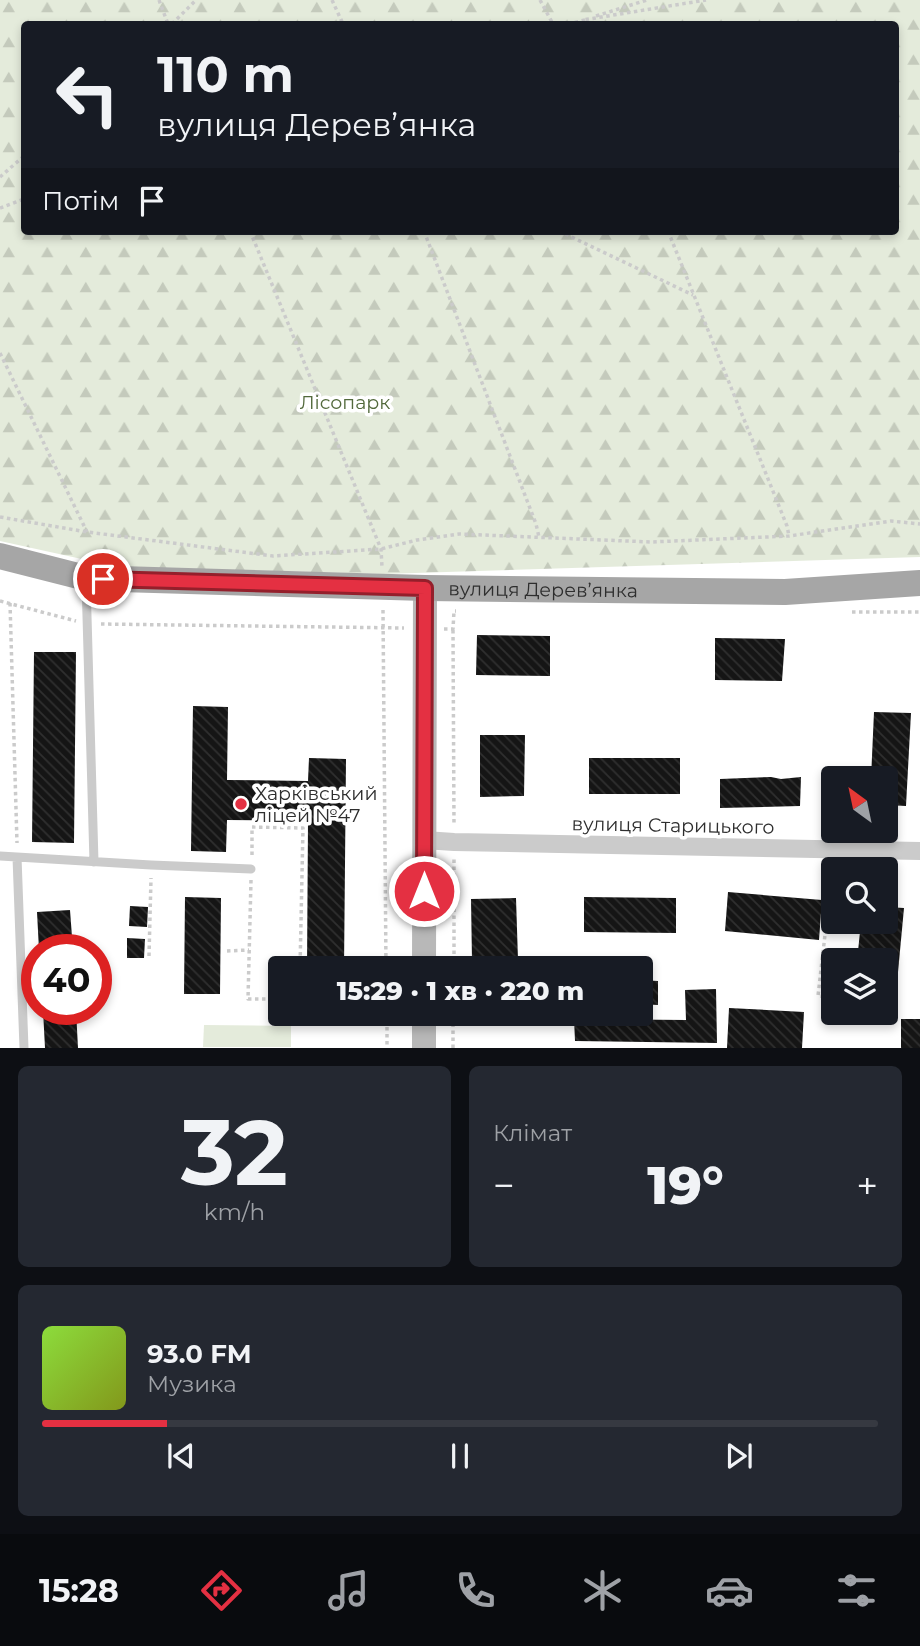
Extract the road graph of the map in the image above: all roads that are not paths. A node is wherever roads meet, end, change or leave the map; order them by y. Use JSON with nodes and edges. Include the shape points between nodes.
{"nodes":[{"id":1,"x":0,"y":556,"type":"edge"},
{"id":2,"x":86,"y":578,"type":"junction"},
{"id":3,"x":920,"y":583,"type":"edge"},
{"id":4,"x":425,"y":588,"type":"junction"},
{"id":5,"x":424,"y":840,"type":"junction"},
{"id":6,"x":920,"y":852,"type":"edge"},
{"id":7,"x":0,"y":856,"type":"edge"},
{"id":8,"x":17,"y":857,"type":"junction"},
{"id":9,"x":94,"y":862,"type":"junction"},
{"id":10,"x":251,"y":869,"type":"road end"},
{"id":11,"x":424,"y":956,"type":"edge"},
{"id":12,"x":424,"y":1026,"type":"edge"},
{"id":13,"x":24,"y":1048,"type":"edge"},
{"id":14,"x":424,"y":1048,"type":"edge"}],
"edges":[{"from":1,"to":2,"type":"main road","name":"вулиця Дерев’янка"},
{"from":2,"to":4,"type":"main road","name":"вулиця Дерев’янка"},
{"from":2,"to":9,"type":"lane"},
{"from":3,"to":4,"type":"main road","name":"вулиця Дерев’янка","via":[[785,592]]},
{"from":4,"to":5,"type":"street"},
{"from":5,"to":6,"type":"street","name":"вулиця Старицького"},
{"from":5,"to":11,"type":"street"},
{"from":7,"to":8,"type":"lane"},
{"from":8,"to":9,"type":"lane"},
{"from":8,"to":13,"type":"lane"},
{"from":9,"to":10,"type":"lane"},
{"from":12,"to":14,"type":"street"}]}
